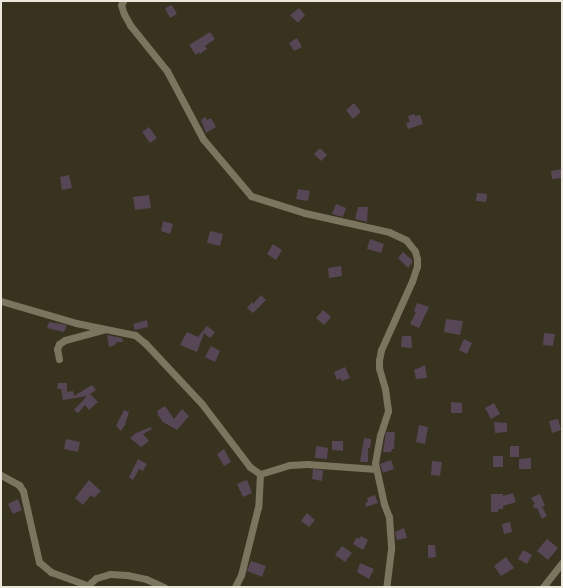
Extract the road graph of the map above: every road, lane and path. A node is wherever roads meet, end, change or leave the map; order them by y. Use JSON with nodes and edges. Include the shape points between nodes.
{"nodes":[{"id":1,"x":123,"y":1,"type":"edge"},
{"id":2,"x":1,"y":301,"type":"edge"},
{"id":3,"x":109,"y":328,"type":"junction"},
{"id":4,"x":59,"y":359,"type":"dead end"},
{"id":5,"x":376,"y":469,"type":"junction"},
{"id":6,"x":260,"y":474,"type":"junction"},
{"id":7,"x":1,"y":475,"type":"edge"},
{"id":8,"x":562,"y":563,"type":"edge"},
{"id":9,"x":86,"y":586,"type":"edge"},
{"id":10,"x":164,"y":587,"type":"edge"},
{"id":11,"x":235,"y":587,"type":"edge"},
{"id":12,"x":386,"y":587,"type":"edge"},
{"id":13,"x":543,"y":587,"type":"edge"}],
"edges":[{"from":1,"to":5,"type":"street","via":[[121,5],[130,25],[166,71],[203,138],[252,196],[305,213],[389,232],[406,240],[415,251],[417,266],[379,360],[388,411],[380,435]]},
{"from":2,"to":3,"type":"street","via":[[76,323]]},
{"from":3,"to":4,"type":"street","via":[[65,340],[57,349]]},
{"from":3,"to":6,"type":"street","via":[[135,335],[145,343],[202,404],[250,467]]},
{"from":5,"to":6,"type":"street","via":[[307,464],[289,465]]},
{"from":5,"to":12,"type":"street","via":[[390,523],[391,549]]},
{"from":6,"to":11,"type":"street","via":[[258,507],[241,575]]},
{"from":7,"to":9,"type":"street","via":[[19,485],[23,491],[39,562],[51,572]]},
{"from":8,"to":13,"type":"street"},
{"from":9,"to":10,"type":"street","via":[[96,578],[110,574],[127,575]]}]}
